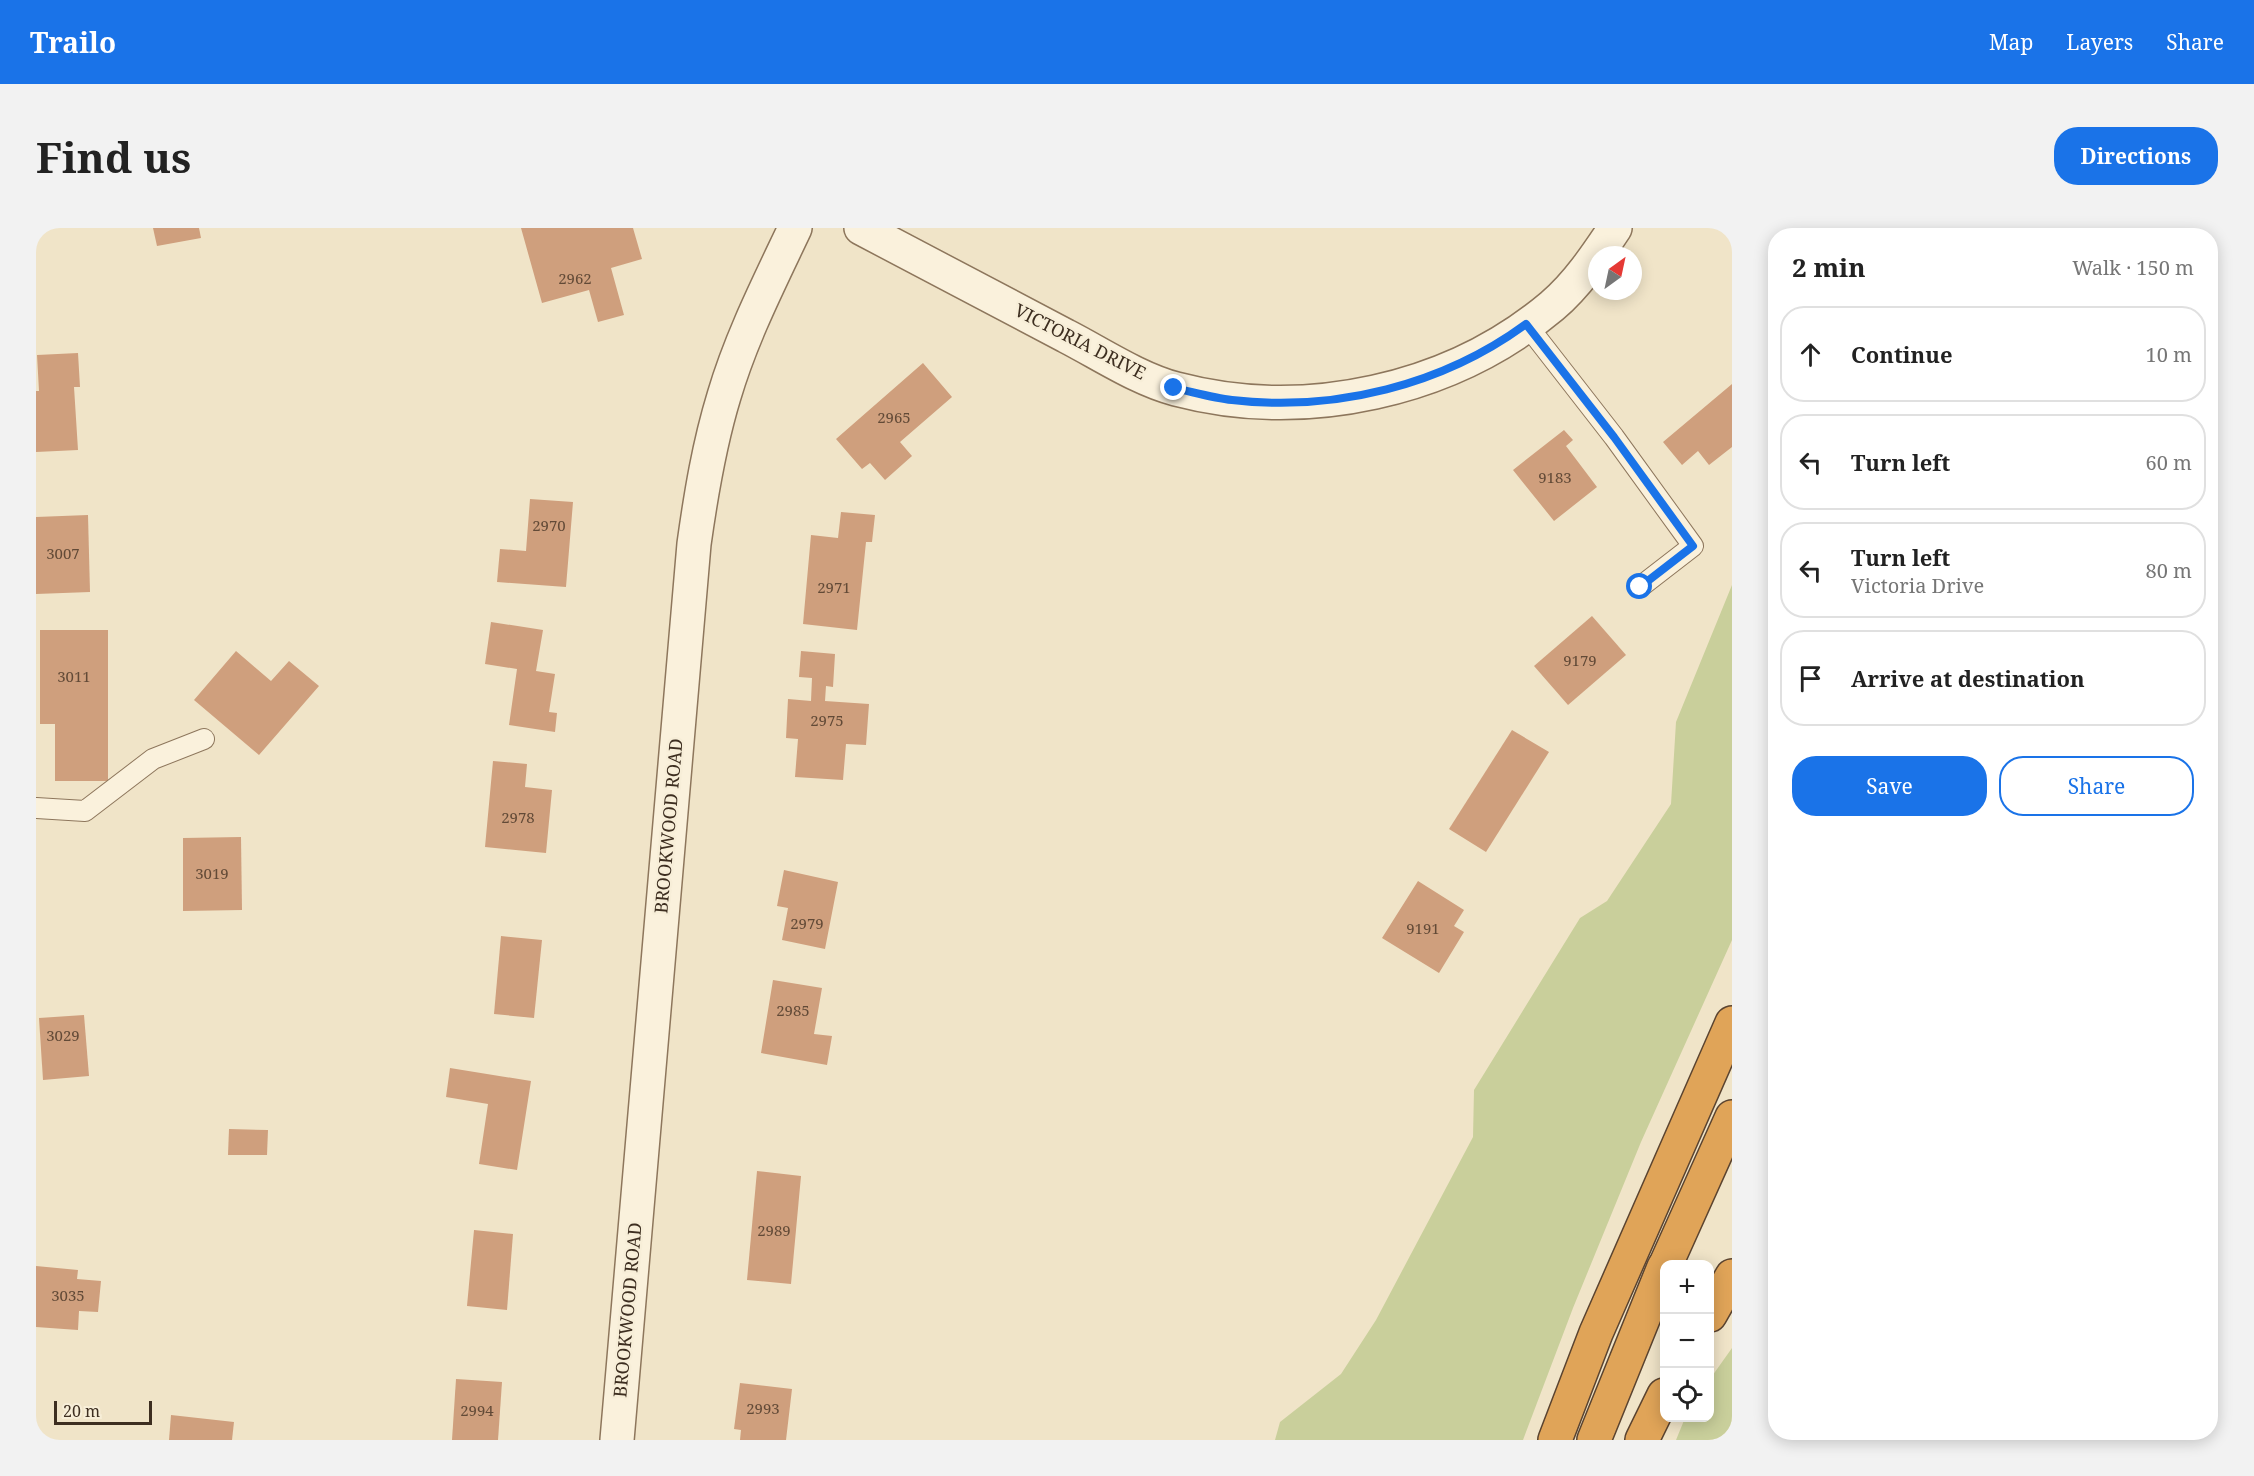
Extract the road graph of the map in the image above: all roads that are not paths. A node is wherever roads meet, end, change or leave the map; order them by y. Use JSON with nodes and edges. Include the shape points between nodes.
{"nodes":[{"id":1,"x":795,"y":228,"type":"edge"},
{"id":2,"x":861,"y":228,"type":"edge"},
{"id":3,"x":1615,"y":228,"type":"edge"},
{"id":4,"x":1526,"y":324,"type":"junction"},
{"id":5,"x":1640,"y":587,"type":"dead end"},
{"id":6,"x":204,"y":739,"type":"dead end"},
{"id":7,"x":36,"y":808,"type":"edge"},
{"id":8,"x":1732,"y":1023,"type":"edge"},
{"id":9,"x":1732,"y":1117,"type":"edge"},
{"id":10,"x":1668,"y":1260,"type":"edge"},
{"id":11,"x":1732,"y":1276,"type":"edge"},
{"id":12,"x":1660,"y":1278,"type":"edge"},
{"id":13,"x":1711,"y":1314,"type":"edge"},
{"id":14,"x":1660,"y":1405,"type":"edge"},
{"id":15,"x":617,"y":1440,"type":"edge"},
{"id":16,"x":1555,"y":1440,"type":"edge"},
{"id":17,"x":1594,"y":1440,"type":"edge"},
{"id":18,"x":1642,"y":1440,"type":"edge"}],
"edges":[{"from":1,"to":15,"type":"street","name":"BROOKWOOD ROAD","via":[[750,323],[724,397],[704,474],[694,544]]},
{"from":2,"to":4,"type":"street","name":"VICTORIA DRIVE","via":[[1126,367],[1174,388],[1232,400],[1300,402],[1380,392],[1439,373],[1500,343]]},
{"from":3,"to":4,"type":"street","name":"VICTORIA DRIVE","via":[[1553,305]]},
{"from":4,"to":5,"type":"lane","via":[[1693,546]]},
{"from":6,"to":7,"type":"lane","via":[[153,759],[85,811]]},
{"from":8,"to":16,"type":"highway","via":[[1596,1333]]},
{"from":9,"to":10,"type":"highway"},
{"from":11,"to":13,"type":"highway"},
{"from":12,"to":17,"type":"highway"},
{"from":14,"to":18,"type":"highway"}]}
